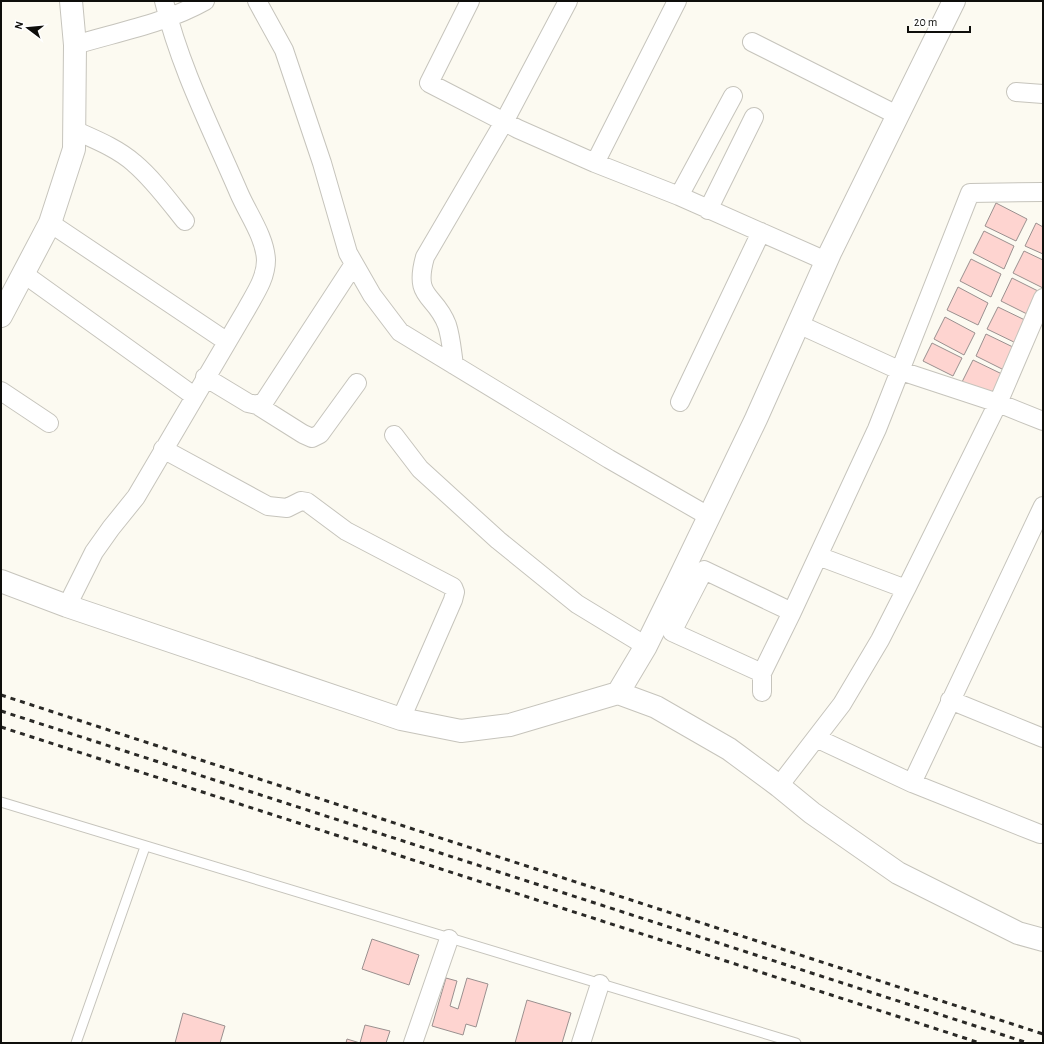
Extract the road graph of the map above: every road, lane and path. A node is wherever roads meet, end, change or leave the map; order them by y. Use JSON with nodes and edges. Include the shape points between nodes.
{"nodes":[{"id":1,"x":71,"y":1,"type":"edge"},
{"id":2,"x":205,"y":1,"type":"edge"},
{"id":3,"x":257,"y":1,"type":"edge"},
{"id":4,"x":470,"y":1,"type":"edge"},
{"id":5,"x":568,"y":1,"type":"edge"},
{"id":6,"x":677,"y":1,"type":"edge"},
{"id":7,"x":954,"y":1,"type":"edge"},
{"id":8,"x":166,"y":9,"type":"edge"},
{"id":9,"x":752,"y":42,"type":"dead end"},
{"id":10,"x":75,"y":45,"type":"junction"},
{"id":11,"x":1016,"y":92,"type":"dead end"},
{"id":12,"x":1043,"y":94,"type":"edge"},
{"id":13,"x":733,"y":96,"type":"dead end"},
{"id":14,"x":897,"y":115,"type":"junction"},
{"id":15,"x":754,"y":117,"type":"dead end"},
{"id":16,"x":504,"y":122,"type":"junction"},
{"id":17,"x":74,"y":130,"type":"junction"},
{"id":18,"x":595,"y":163,"type":"junction"},
{"id":19,"x":1043,"y":192,"type":"edge"},
{"id":20,"x":679,"y":196,"type":"junction"},
{"id":21,"x":708,"y":210,"type":"junction"},
{"id":22,"x":185,"y":221,"type":"dead end"},
{"id":23,"x":50,"y":223,"type":"junction"},
{"id":24,"x":760,"y":232,"type":"junction"},
{"id":25,"x":826,"y":262,"type":"junction"},
{"id":26,"x":354,"y":264,"type":"junction"},
{"id":27,"x":24,"y":274,"type":"junction"},
{"id":28,"x":1041,"y":307,"type":"edge"},
{"id":29,"x":1,"y":316,"type":"edge"},
{"id":30,"x":798,"y":324,"type":"junction"},
{"id":31,"x":226,"y":341,"type":"junction"},
{"id":32,"x":454,"y":365,"type":"junction"},
{"id":33,"x":901,"y":371,"type":"junction"},
{"id":34,"x":205,"y":377,"type":"junction"},
{"id":35,"x":357,"y":383,"type":"dead end"},
{"id":36,"x":1,"y":391,"type":"edge"},
{"id":37,"x":194,"y":396,"type":"junction"},
{"id":38,"x":680,"y":402,"type":"dead end"},
{"id":39,"x":998,"y":403,"type":"junction"},
{"id":40,"x":258,"y":405,"type":"junction"},
{"id":41,"x":1043,"y":421,"type":"edge"},
{"id":42,"x":49,"y":423,"type":"dead end"},
{"id":43,"x":394,"y":435,"type":"dead end"},
{"id":44,"x":163,"y":449,"type":"junction"},
{"id":45,"x":1043,"y":506,"type":"edge"},
{"id":46,"x":710,"y":517,"type":"junction"},
{"id":47,"x":818,"y":556,"type":"junction"},
{"id":48,"x":1,"y":581,"type":"edge"},
{"id":49,"x":906,"y":590,"type":"junction"},
{"id":50,"x":67,"y":606,"type":"junction"},
{"id":51,"x":792,"y":612,"type":"junction"},
{"id":52,"x":646,"y":646,"type":"junction"},
{"id":53,"x":762,"y":673,"type":"junction"},
{"id":54,"x":762,"y":692,"type":"dead end"},
{"id":55,"x":618,"y":693,"type":"junction"},
{"id":56,"x":950,"y":700,"type":"junction"},
{"id":57,"x":401,"y":719,"type":"junction"},
{"id":58,"x":816,"y":738,"type":"junction"},
{"id":59,"x":1043,"y":738,"type":"edge"},
{"id":60,"x":912,"y":783,"type":"junction"},
{"id":61,"x":779,"y":786,"type":"junction"},
{"id":62,"x":1,"y":802,"type":"edge"},
{"id":63,"x":1040,"y":834,"type":"dead end"},
{"id":64,"x":145,"y":847,"type":"junction"},
{"id":65,"x":449,"y":939,"type":"junction"},
{"id":66,"x":1043,"y":940,"type":"edge"},
{"id":67,"x":600,"y":984,"type":"junction"},
{"id":68,"x":76,"y":1043,"type":"edge"},
{"id":69,"x":413,"y":1043,"type":"edge"},
{"id":70,"x":581,"y":1043,"type":"edge"},
{"id":71,"x":796,"y":1043,"type":"edge"}],
"edges":[{"from":1,"to":10,"type":"street"},
{"from":2,"to":8,"type":"street","via":[[190,9]]},
{"from":3,"to":26,"type":"street","via":[[284,50],[322,163],[348,253]]},
{"from":4,"to":16,"type":"street","via":[[429,83]]},
{"from":5,"to":16,"type":"street"},
{"from":6,"to":18,"type":"street"},
{"from":7,"to":14,"type":"street"},
{"from":8,"to":10,"type":"street"},
{"from":8,"to":31,"type":"street","via":[[197,101],[259,235],[265,254],[265,271],[261,283]]},
{"from":9,"to":14,"type":"street"},
{"from":10,"to":17,"type":"street"},
{"from":11,"to":12,"type":"street"},
{"from":13,"to":20,"type":"street"},
{"from":14,"to":25,"type":"street"},
{"from":15,"to":21,"type":"street"},
{"from":16,"to":18,"type":"street"},
{"from":16,"to":32,"type":"street","via":[[425,257],[422,270],[423,289],[446,324]]},
{"from":17,"to":22,"type":"street","via":[[105,144],[133,162],[158,186]]},
{"from":17,"to":23,"type":"street","via":[[74,149]]},
{"from":18,"to":20,"type":"street"},
{"from":19,"to":33,"type":"street","via":[[970,193]]},
{"from":20,"to":21,"type":"street"},
{"from":21,"to":24,"type":"street"},
{"from":23,"to":27,"type":"street"},
{"from":23,"to":31,"type":"street"},
{"from":24,"to":25,"type":"street"},
{"from":24,"to":38,"type":"street"},
{"from":25,"to":30,"type":"street"},
{"from":26,"to":32,"type":"street","via":[[372,295],[400,332]]},
{"from":26,"to":40,"type":"street","via":[[276,386],[264,402]]},
{"from":27,"to":29,"type":"street"},
{"from":27,"to":37,"type":"street"},
{"from":28,"to":39,"type":"street"},
{"from":30,"to":33,"type":"street"},
{"from":30,"to":46,"type":"street"},
{"from":31,"to":34,"type":"street"},
{"from":32,"to":46,"type":"street"},
{"from":33,"to":39,"type":"street"},
{"from":33,"to":47,"type":"street"},
{"from":34,"to":37,"type":"street"},
{"from":34,"to":40,"type":"street","via":[[248,403]]},
{"from":35,"to":40,"type":"street","via":[[320,434],[312,438]]},
{"from":36,"to":42,"type":"street"},
{"from":37,"to":44,"type":"street"},
{"from":39,"to":41,"type":"street"},
{"from":39,"to":49,"type":"street"},
{"from":43,"to":52,"type":"street","via":[[420,469],[498,540],[577,604]]},
{"from":44,"to":50,"type":"street","via":[[136,497],[94,552]]},
{"from":44,"to":57,"type":"street","via":[[268,506],[287,508],[301,501],[307,502],[346,530],[453,587],[453,600]]},
{"from":45,"to":56,"type":"street"},
{"from":46,"to":52,"type":"street"},
{"from":47,"to":49,"type":"street"},
{"from":47,"to":51,"type":"street"},
{"from":48,"to":50,"type":"street"},
{"from":49,"to":58,"type":"street","via":[[842,704]]},
{"from":50,"to":57,"type":"street"},
{"from":51,"to":53,"type":"street"},
{"from":51,"to":53,"type":"street","via":[[704,570],[672,632]]},
{"from":52,"to":55,"type":"street"},
{"from":53,"to":54,"type":"street"},
{"from":55,"to":57,"type":"street","via":[[510,725],[461,731]]},
{"from":55,"to":61,"type":"street","via":[[662,711],[729,749]]},
{"from":56,"to":59,"type":"street"},
{"from":56,"to":60,"type":"street"},
{"from":58,"to":60,"type":"street"},
{"from":58,"to":61,"type":"street"},
{"from":60,"to":63,"type":"street"},
{"from":61,"to":66,"type":"street","via":[[812,813],[898,873],[1018,933]]},
{"from":62,"to":64,"type":"lane"},
{"from":64,"to":65,"type":"lane"},
{"from":64,"to":68,"type":"lane"},
{"from":65,"to":67,"type":"lane"},
{"from":65,"to":69,"type":"street"},
{"from":67,"to":70,"type":"street"},
{"from":67,"to":71,"type":"lane"}]}
